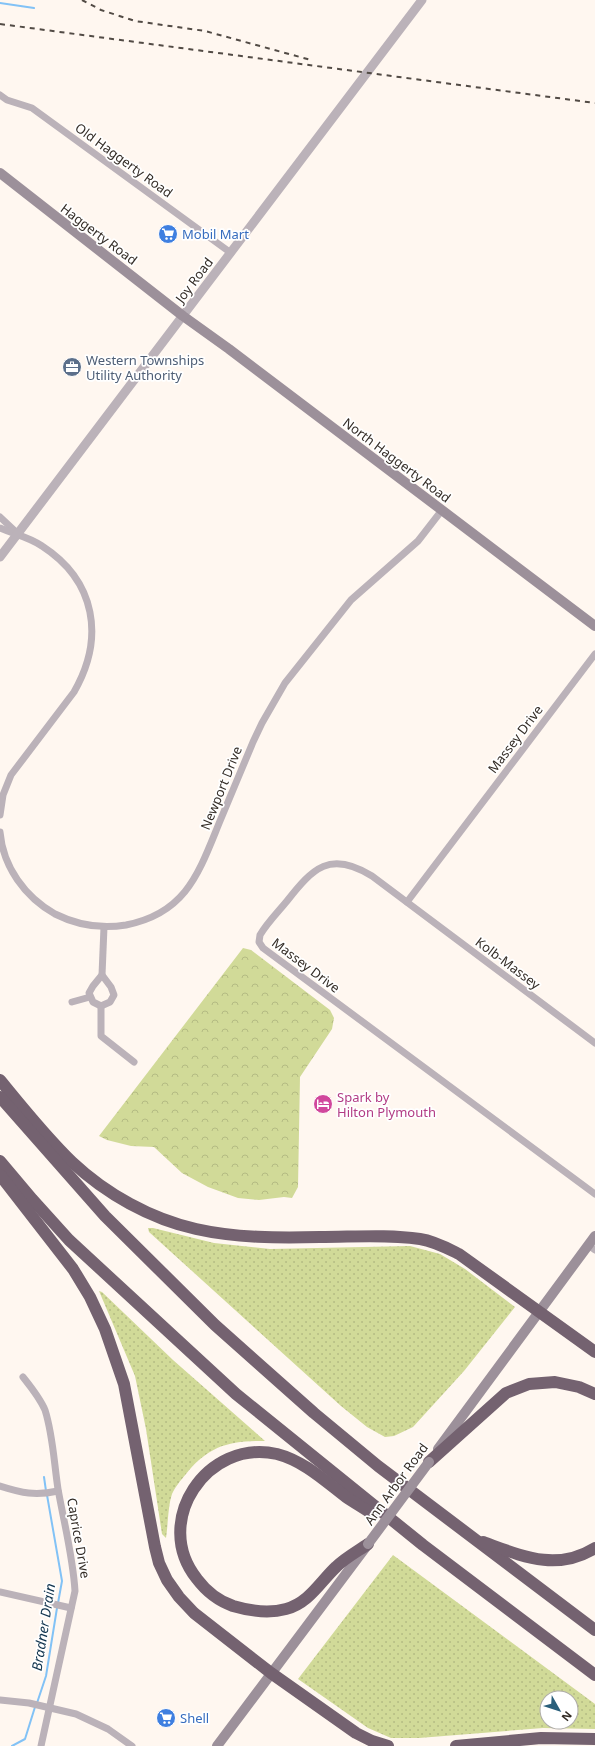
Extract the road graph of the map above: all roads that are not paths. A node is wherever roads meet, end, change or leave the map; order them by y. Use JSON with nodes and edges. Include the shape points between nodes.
{"nodes":[{"id":1,"x":422,"y":0,"type":"edge"},
{"id":2,"x":0,"y":95,"type":"edge"},
{"id":3,"x":0,"y":173,"type":"edge"},
{"id":4,"x":231,"y":252,"type":"junction"},
{"id":5,"x":183,"y":316,"type":"junction"},
{"id":6,"x":442,"y":510,"type":"junction"},
{"id":7,"x":0,"y":517,"type":"edge"},
{"id":8,"x":0,"y":528,"type":"edge"},
{"id":9,"x":18,"y":534,"type":"junction"},
{"id":10,"x":0,"y":557,"type":"edge"},
{"id":11,"x":595,"y":626,"type":"edge"},
{"id":12,"x":595,"y":654,"type":"edge"},
{"id":13,"x":0,"y":815,"type":"edge"},
{"id":14,"x":0,"y":832,"type":"edge"},
{"id":15,"x":407,"y":902,"type":"junction"},
{"id":16,"x":104,"y":926,"type":"junction"},
{"id":17,"x":102,"y":975,"type":"junction"},
{"id":18,"x":90,"y":997,"type":"junction"},
{"id":19,"x":72,"y":1002,"type":"dead end"},
{"id":20,"x":101,"y":1006,"type":"junction"},
{"id":21,"x":595,"y":1043,"type":"edge"},
{"id":22,"x":134,"y":1062,"type":"dead end"},
{"id":23,"x":0,"y":1080,"type":"edge"},
{"id":24,"x":0,"y":1098,"type":"edge"},
{"id":25,"x":0,"y":1161,"type":"edge"},
{"id":26,"x":0,"y":1175,"type":"edge"},
{"id":27,"x":595,"y":1194,"type":"edge"},
{"id":28,"x":595,"y":1236,"type":"edge"},
{"id":29,"x":592,"y":1248,"type":"edge"},
{"id":30,"x":540,"y":1312,"type":"junction"},
{"id":31,"x":595,"y":1352,"type":"edge"},
{"id":32,"x":23,"y":1377,"type":"dead end"},
{"id":33,"x":595,"y":1394,"type":"edge"},
{"id":34,"x":428,"y":1462,"type":"junction"},
{"id":35,"x":0,"y":1486,"type":"edge"},
{"id":36,"x":58,"y":1491,"type":"junction"},
{"id":37,"x":472,"y":1538,"type":"junction"},
{"id":38,"x":368,"y":1544,"type":"junction"},
{"id":39,"x":423,"y":1545,"type":"junction"},
{"id":40,"x":595,"y":1548,"type":"edge"},
{"id":41,"x":0,"y":1592,"type":"edge"},
{"id":42,"x":71,"y":1608,"type":"junction"},
{"id":43,"x":595,"y":1630,"type":"edge"},
{"id":44,"x":271,"y":1673,"type":"junction"},
{"id":45,"x":595,"y":1675,"type":"edge"},
{"id":46,"x":0,"y":1700,"type":"edge"},
{"id":47,"x":48,"y":1708,"type":"junction"},
{"id":48,"x":595,"y":1739,"type":"edge"},
{"id":49,"x":41,"y":1746,"type":"edge"},
{"id":50,"x":132,"y":1746,"type":"edge"},
{"id":51,"x":217,"y":1746,"type":"edge"},
{"id":52,"x":388,"y":1746,"type":"edge"},
{"id":53,"x":456,"y":1746,"type":"edge"}],
"edges":[{"from":1,"to":4,"type":"street","name":"Joy Road"},
{"from":2,"to":4,"type":"street","name":"Old Haggerty Road","via":[[32,108]]},
{"from":3,"to":5,"type":"main road","name":"Haggerty Road"},
{"from":4,"to":5,"type":"street","name":"Joy Road"},
{"from":5,"to":6,"type":"main road","name":"North Haggerty Road"},
{"from":5,"to":9,"type":"street","name":"Joy Road"},
{"from":6,"to":11,"type":"main road","name":"North Haggerty Road"},
{"from":6,"to":16,"type":"street","name":"Newport Drive","via":[[418,540],[351,600],[285,683],[262,723],[202,867],[186,891],[149,918],[125,925]]},
{"from":7,"to":9,"type":"street"},
{"from":8,"to":9,"type":"street"},
{"from":9,"to":10,"type":"street","name":"Joy Road"},
{"from":9,"to":13,"type":"street","via":[[41,546],[72,574],[89,610],[92,636],[89,658],[82,678],[11,775],[3,795]]},
{"from":12,"to":15,"type":"street","name":"Massey Drive"},
{"from":14,"to":16,"type":"street","name":"Newport Drive","via":[[11,870],[32,897],[48,910],[68,919],[91,926]]},
{"from":15,"to":21,"type":"street","name":"Kolb-Massey"},
{"from":15,"to":27,"type":"street","name":"Massey Drive","via":[[362,870],[346,864],[328,865],[305,878],[261,933],[259,942],[263,948]]},
{"from":16,"to":17,"type":"street"},
{"from":17,"to":18,"type":"street","via":[[90,990]]},
{"from":17,"to":20,"type":"street","via":[[114,996],[110,1002]]},
{"from":18,"to":19,"type":"street"},
{"from":18,"to":20,"type":"street"},
{"from":20,"to":22,"type":"street","via":[[100,1036]]},
{"from":23,"to":30,"type":"highway","via":[[72,1162],[109,1191],[160,1219],[224,1234],[286,1238],[381,1236],[420,1239],[442,1245],[459,1254]]},
{"from":24,"to":37,"type":"highway","via":[[105,1216],[215,1325],[378,1466]]},
{"from":25,"to":39,"type":"highway","via":[[70,1240],[236,1394]]},
{"from":26,"to":44,"type":"highway","via":[[73,1269],[105,1329],[124,1384],[155,1547],[167,1580],[194,1613]]},
{"from":28,"to":29,"type":"main road","name":"Ann Arbor Road"},
{"from":29,"to":30,"type":"main road","name":"Ann Arbor Road"},
{"from":30,"to":31,"type":"highway"},
{"from":30,"to":34,"type":"main road","name":"Ann Arbor Road"},
{"from":32,"to":36,"type":"street","name":"Caprice Drive","via":[[44,1408]]},
{"from":33,"to":34,"type":"highway","via":[[579,1387],[555,1382],[529,1384],[506,1393]]},
{"from":34,"to":38,"type":"main road","name":"Ann Arbor Road","bridge":true},
{"from":35,"to":36,"type":"street","via":[[30,1494]]},
{"from":36,"to":42,"type":"street","name":"Caprice Drive","via":[[74,1576],[75,1591]]},
{"from":37,"to":40,"type":"highway","via":[[540,1560],[577,1557]]},
{"from":37,"to":43,"type":"highway"},
{"from":38,"to":39,"type":"highway","via":[[337,1566],[305,1599],[288,1609],[266,1613],[230,1605],[199,1582],[186,1562],[182,1548],[181,1522],[184,1506],[190,1494],[214,1467],[236,1456],[268,1453],[302,1463],[348,1498]]},
{"from":38,"to":44,"type":"main road","name":"Ann Arbor Road"},
{"from":39,"to":45,"type":"highway"},
{"from":41,"to":42,"type":"street"},
{"from":42,"to":47,"type":"street","name":"Caprice Drive"},
{"from":44,"to":51,"type":"main road","name":"Ann Arbor Road"},
{"from":44,"to":52,"type":"highway","via":[[356,1733]]},
{"from":46,"to":47,"type":"street"},
{"from":47,"to":49,"type":"street","name":"Caprice Drive"},
{"from":47,"to":50,"type":"street","via":[[88,1719]]},
{"from":48,"to":53,"type":"highway","via":[[547,1738]]}]}
